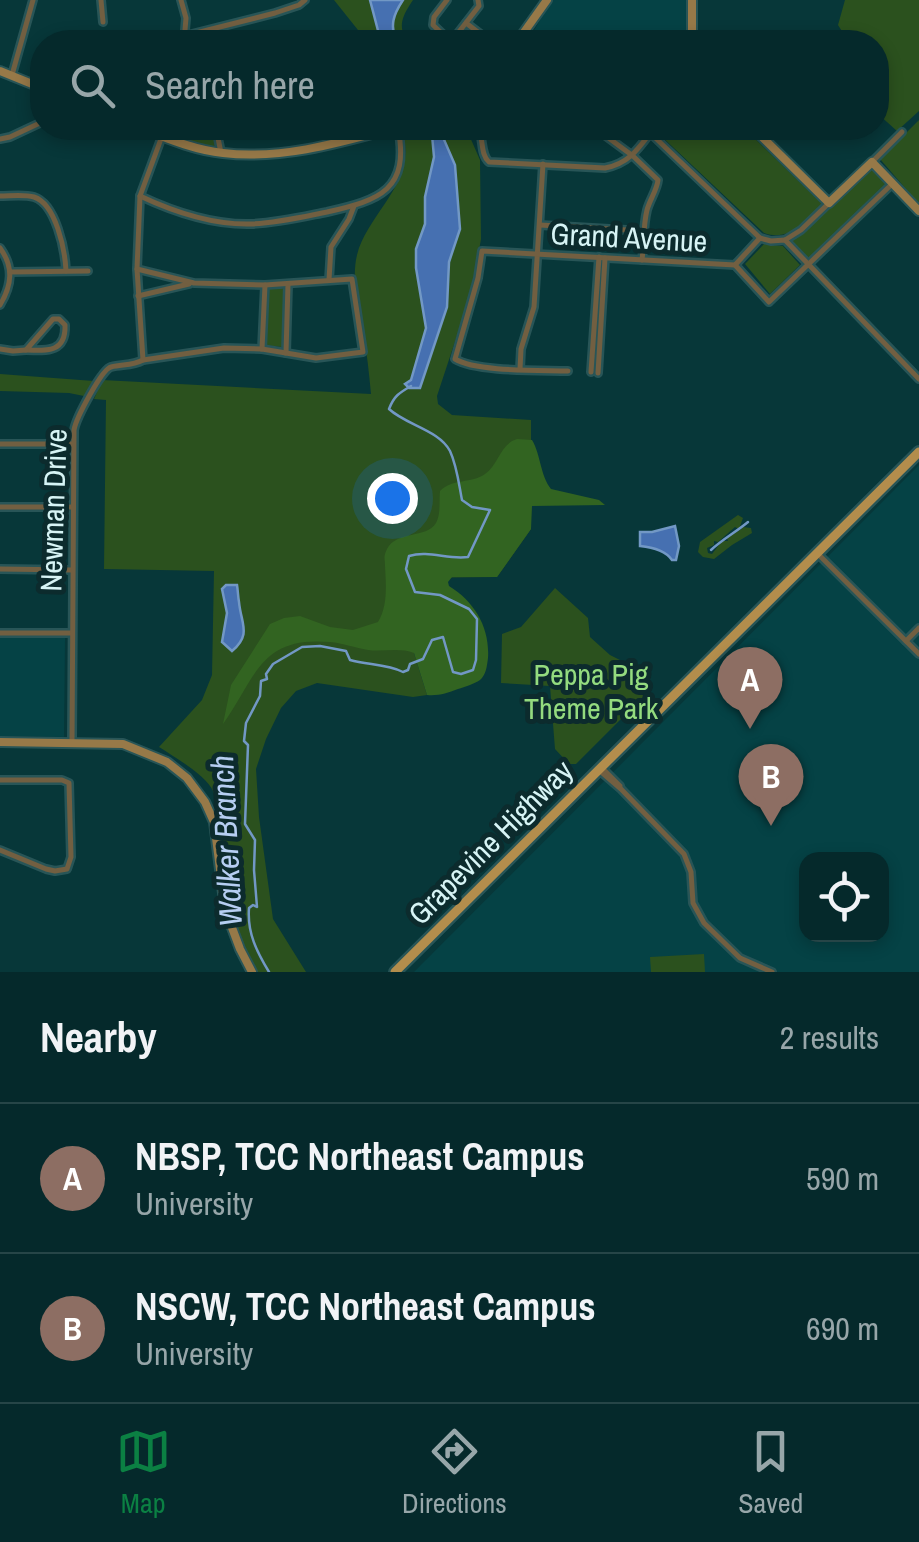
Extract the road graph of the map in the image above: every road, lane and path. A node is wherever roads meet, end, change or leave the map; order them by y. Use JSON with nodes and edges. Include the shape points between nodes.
{"nodes":[{"id":1,"x":33,"y":0,"type":"edge"},
{"id":2,"x":101,"y":0,"type":"edge"},
{"id":3,"x":180,"y":0,"type":"edge"},
{"id":4,"x":448,"y":0,"type":"edge"},
{"id":5,"x":478,"y":0,"type":"edge"},
{"id":6,"x":547,"y":0,"type":"edge"},
{"id":7,"x":692,"y":0,"type":"edge"},
{"id":8,"x":302,"y":2,"type":"edge"},
{"id":9,"x":103,"y":22,"type":"dead end"},
{"id":10,"x":466,"y":23,"type":"junction"},
{"id":11,"x":188,"y":30,"type":"edge"},
{"id":12,"x":216,"y":30,"type":"edge"},
{"id":13,"x":437,"y":30,"type":"edge"},
{"id":14,"x":461,"y":30,"type":"edge"},
{"id":15,"x":475,"y":30,"type":"edge"},
{"id":16,"x":526,"y":30,"type":"edge"},
{"id":17,"x":692,"y":30,"type":"edge"},
{"id":18,"x":0,"y":71,"type":"edge"},
{"id":19,"x":12,"y":76,"type":"junction"},
{"id":20,"x":30,"y":83,"type":"edge"},
{"id":21,"x":30,"y":128,"type":"edge"},
{"id":22,"x":902,"y":132,"type":"dead end"},
{"id":23,"x":0,"y":139,"type":"edge"},
{"id":24,"x":161,"y":140,"type":"edge"},
{"id":25,"x":186,"y":140,"type":"edge"},
{"id":26,"x":218,"y":140,"type":"edge"},
{"id":27,"x":348,"y":140,"type":"edge"},
{"id":28,"x":401,"y":140,"type":"edge"},
{"id":29,"x":482,"y":140,"type":"edge"},
{"id":30,"x":611,"y":140,"type":"edge"},
{"id":31,"x":643,"y":140,"type":"edge"},
{"id":32,"x":661,"y":140,"type":"edge"},
{"id":33,"x":766,"y":140,"type":"edge"},
{"id":34,"x":221,"y":153,"type":"junction"},
{"id":35,"x":632,"y":156,"type":"junction"},
{"id":36,"x":872,"y":162,"type":"junction"},
{"id":37,"x":544,"y":164,"type":"junction"},
{"id":38,"x":892,"y":184,"type":"junction"},
{"id":39,"x":0,"y":196,"type":"edge"},
{"id":40,"x":140,"y":196,"type":"junction"},
{"id":41,"x":829,"y":204,"type":"junction"},
{"id":42,"x":354,"y":206,"type":"junction"},
{"id":43,"x":919,"y":211,"type":"edge"},
{"id":44,"x":540,"y":225,"type":"junction"},
{"id":45,"x":644,"y":231,"type":"junction"},
{"id":46,"x":760,"y":238,"type":"junction"},
{"id":47,"x":785,"y":240,"type":"junction"},
{"id":48,"x":0,"y":248,"type":"edge"},
{"id":49,"x":538,"y":254,"type":"junction"},
{"id":50,"x":602,"y":258,"type":"junction"},
{"id":51,"x":642,"y":260,"type":"junction"},
{"id":52,"x":808,"y":264,"type":"junction"},
{"id":53,"x":735,"y":265,"type":"junction"},
{"id":54,"x":138,"y":269,"type":"junction"},
{"id":55,"x":66,"y":270,"type":"junction"},
{"id":56,"x":88,"y":271,"type":"dead end"},
{"id":57,"x":10,"y":272,"type":"junction"},
{"id":58,"x":329,"y":280,"type":"junction"},
{"id":59,"x":194,"y":283,"type":"junction"},
{"id":60,"x":288,"y":284,"type":"junction"},
{"id":61,"x":265,"y":285,"type":"junction"},
{"id":62,"x":138,"y":296,"type":"junction"},
{"id":63,"x":0,"y":305,"type":"edge"},
{"id":64,"x":0,"y":349,"type":"edge"},
{"id":65,"x":262,"y":349,"type":"junction"},
{"id":66,"x":26,"y":350,"type":"junction"},
{"id":67,"x":286,"y":354,"type":"junction"},
{"id":68,"x":143,"y":360,"type":"junction"},
{"id":69,"x":520,"y":369,"type":"junction"},
{"id":70,"x":568,"y":371,"type":"dead end"},
{"id":71,"x":595,"y":372,"type":"dead end"},
{"id":72,"x":919,"y":379,"type":"edge"},
{"id":73,"x":0,"y":444,"type":"edge"},
{"id":74,"x":73,"y":444,"type":"junction"},
{"id":75,"x":919,"y":452,"type":"edge"},
{"id":76,"x":0,"y":507,"type":"edge"},
{"id":77,"x":73,"y":507,"type":"junction"},
{"id":78,"x":816,"y":552,"type":"junction"},
{"id":79,"x":0,"y":570,"type":"edge"},
{"id":80,"x":72,"y":570,"type":"junction"},
{"id":81,"x":919,"y":628,"type":"edge"},
{"id":82,"x":0,"y":633,"type":"edge"},
{"id":83,"x":72,"y":634,"type":"junction"},
{"id":84,"x":906,"y":641,"type":"junction"},
{"id":85,"x":919,"y":654,"type":"edge"},
{"id":86,"x":0,"y":742,"type":"edge"},
{"id":87,"x":72,"y":742,"type":"junction"},
{"id":88,"x":600,"y":768,"type":"junction"},
{"id":89,"x":0,"y":780,"type":"edge"},
{"id":90,"x":0,"y":850,"type":"edge"},
{"id":91,"x":252,"y":972,"type":"edge"},
{"id":92,"x":395,"y":972,"type":"edge"},
{"id":93,"x":772,"y":972,"type":"edge"}],
"edges":[{"from":1,"to":19,"type":"street"},
{"from":2,"to":9,"type":"street"},
{"from":3,"to":11,"type":"street"},
{"from":4,"to":13,"type":"street","via":[[434,17]]},
{"from":5,"to":10,"type":"street"},
{"from":6,"to":16,"type":"street"},
{"from":7,"to":17,"type":"street"},
{"from":8,"to":12,"type":"street"},
{"from":10,"to":14,"type":"street"},
{"from":10,"to":15,"type":"street"},
{"from":18,"to":19,"type":"street"},
{"from":19,"to":20,"type":"street"},
{"from":21,"to":23,"type":"street"},
{"from":22,"to":36,"type":"street"},
{"from":24,"to":40,"type":"street"},
{"from":25,"to":34,"type":"street"},
{"from":26,"to":34,"type":"street"},
{"from":27,"to":34,"type":"street","via":[[278,153]]},
{"from":28,"to":42,"type":"street","via":[[392,183]]},
{"from":29,"to":37,"type":"street","via":[[488,162]]},
{"from":30,"to":35,"type":"street"},
{"from":31,"to":35,"type":"street"},
{"from":32,"to":46,"type":"street"},
{"from":33,"to":41,"type":"street"},
{"from":35,"to":37,"type":"street","via":[[612,167]]},
{"from":35,"to":45,"type":"street","via":[[658,183]]},
{"from":36,"to":38,"type":"street"},
{"from":36,"to":41,"type":"street"},
{"from":37,"to":44,"type":"street"},
{"from":38,"to":43,"type":"street"},
{"from":38,"to":52,"type":"street"},
{"from":39,"to":55,"type":"street","via":[[43,203],[62,240]]},
{"from":40,"to":42,"type":"street","via":[[197,216],[249,224]]},
{"from":40,"to":54,"type":"street"},
{"from":41,"to":47,"type":"street"},
{"from":42,"to":58,"type":"street","via":[[331,247]]},
{"from":44,"to":45,"type":"street"},
{"from":44,"to":49,"type":"street"},
{"from":45,"to":51,"type":"street"},
{"from":46,"to":47,"type":"street"},
{"from":46,"to":53,"type":"street","name":"Grand Avenue"},
{"from":47,"to":52,"type":"street"},
{"from":48,"to":57,"type":"street"},
{"from":49,"to":50,"type":"street","name":"Grand Avenue"},
{"from":49,"to":69,"type":"street"},
{"from":49,"to":69,"type":"street","name":"Grand Avenue","via":[[482,251],[456,359]]},
{"from":50,"to":51,"type":"street","name":"Grand Avenue"},
{"from":50,"to":71,"type":"street"},
{"from":51,"to":53,"type":"street","name":"Grand Avenue"},
{"from":52,"to":53,"type":"street","via":[[769,302]]},
{"from":52,"to":72,"type":"street"},
{"from":54,"to":59,"type":"street"},
{"from":54,"to":62,"type":"street"},
{"from":55,"to":56,"type":"street"},
{"from":55,"to":57,"type":"street"},
{"from":57,"to":63,"type":"street"},
{"from":58,"to":60,"type":"street"},
{"from":58,"to":67,"type":"street","name":"Newman Drive","via":[[352,279],[362,352]]},
{"from":59,"to":61,"type":"street"},
{"from":59,"to":62,"type":"street"},
{"from":60,"to":61,"type":"street"},
{"from":60,"to":67,"type":"street"},
{"from":61,"to":65,"type":"street"},
{"from":62,"to":68,"type":"street"},
{"from":64,"to":66,"type":"street"},
{"from":65,"to":67,"type":"street","name":"Newman Drive"},
{"from":65,"to":68,"type":"street","name":"Newman Drive"},
{"from":66,"to":66,"type":"street","via":[[57,347],[65,338],[63,321],[50,321]]},
{"from":68,"to":74,"type":"street","name":"Newman Drive","via":[[103,371],[76,418]]},
{"from":69,"to":70,"type":"street"},
{"from":73,"to":74,"type":"street"},
{"from":74,"to":77,"type":"street","name":"Newman Drive"},
{"from":75,"to":78,"type":"main road","name":"Grapevine Highway"},
{"from":76,"to":77,"type":"street"},
{"from":77,"to":80,"type":"street","name":"Newman Drive"},
{"from":78,"to":84,"type":"street"},
{"from":78,"to":88,"type":"main road","name":"Grapevine Highway"},
{"from":79,"to":80,"type":"street"},
{"from":80,"to":83,"type":"street","name":"Newman Drive"},
{"from":81,"to":84,"type":"street"},
{"from":82,"to":83,"type":"street"},
{"from":83,"to":87,"type":"street","name":"Newman Drive"},
{"from":84,"to":85,"type":"street"},
{"from":86,"to":87,"type":"street"},
{"from":87,"to":91,"type":"street","via":[[135,748],[193,783],[214,822],[225,909]]},
{"from":88,"to":92,"type":"main road","name":"Grapevine Highway"},
{"from":88,"to":93,"type":"street","via":[[684,854],[704,923],[740,958]]},
{"from":89,"to":90,"type":"street","via":[[69,783],[71,857],[67,869],[56,872]]}]}
